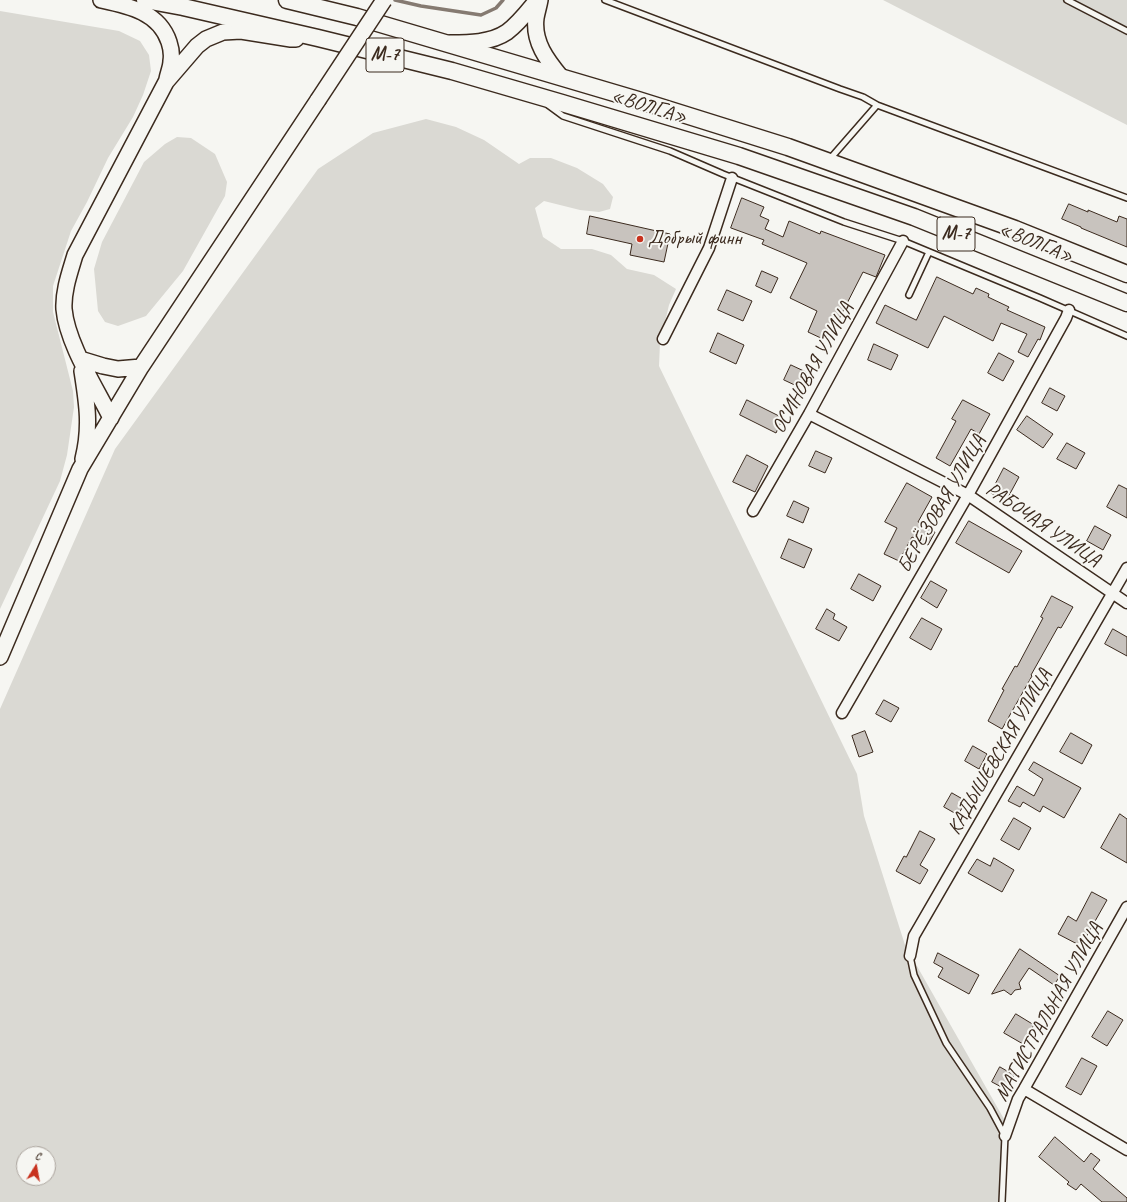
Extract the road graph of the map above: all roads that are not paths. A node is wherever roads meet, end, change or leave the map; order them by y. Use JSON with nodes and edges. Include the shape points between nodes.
{"nodes":[{"id":1,"x":101,"y":0,"type":"edge"},
{"id":2,"x":144,"y":0,"type":"edge"},
{"id":3,"x":287,"y":0,"type":"edge"},
{"id":4,"x":312,"y":0,"type":"edge"},
{"id":5,"x":384,"y":0,"type":"edge"},
{"id":6,"x":537,"y":0,"type":"edge"},
{"id":7,"x":540,"y":0,"type":"edge"},
{"id":8,"x":606,"y":0,"type":"edge"},
{"id":9,"x":1067,"y":0,"type":"edge"},
{"id":10,"x":326,"y":9,"type":"junction"},
{"id":11,"x":1127,"y":31,"type":"edge"},
{"id":12,"x":318,"y":38,"type":"junction"},
{"id":13,"x":448,"y":43,"type":"junction"},
{"id":14,"x":561,"y":77,"type":"junction"},
{"id":15,"x":166,"y":82,"type":"junction"},
{"id":16,"x":533,"y":94,"type":"junction"},
{"id":17,"x":877,"y":105,"type":"junction"},
{"id":18,"x":829,"y":161,"type":"junction"},
{"id":19,"x":732,"y":178,"type":"junction"},
{"id":20,"x":1127,"y":198,"type":"edge"},
{"id":21,"x":903,"y":241,"type":"junction"},
{"id":22,"x":929,"y":252,"type":"junction"},
{"id":23,"x":1127,"y":274,"type":"edge"},
{"id":24,"x":909,"y":295,"type":"dead end"},
{"id":25,"x":1127,"y":303,"type":"edge"},
{"id":26,"x":1068,"y":310,"type":"junction"},
{"id":27,"x":1127,"y":336,"type":"edge"},
{"id":28,"x":663,"y":339,"type":"dead end"},
{"id":29,"x":80,"y":359,"type":"junction"},
{"id":30,"x":141,"y":367,"type":"junction"},
{"id":31,"x":809,"y":414,"type":"junction"},
{"id":32,"x":111,"y":418,"type":"junction"},
{"id":33,"x":80,"y":469,"type":"junction"},
{"id":34,"x":968,"y":495,"type":"junction"},
{"id":35,"x":753,"y":511,"type":"dead end"},
{"id":36,"x":1127,"y":568,"type":"edge"},
{"id":37,"x":1112,"y":594,"type":"junction"},
{"id":38,"x":1127,"y":603,"type":"edge"},
{"id":39,"x":0,"y":657,"type":"edge"},
{"id":40,"x":842,"y":713,"type":"dead end"},
{"id":41,"x":1127,"y":907,"type":"edge"},
{"id":42,"x":910,"y":956,"type":"joint"},
{"id":43,"x":1024,"y":1089,"type":"junction"},
{"id":44,"x":1005,"y":1136,"type":"junction"},
{"id":45,"x":1127,"y":1150,"type":"edge"},
{"id":46,"x":1002,"y":1202,"type":"edge"}],
"edges":[{"from":1,"to":15,"type":"main road","via":[[141,11],[163,29],[172,55]]},
{"from":2,"to":12,"type":"highway","name":"«ВОЛГА»","number":"М-7"},
{"from":3,"to":10,"type":"highway","name":"«ВОЛГА»","number":"М-7"},
{"from":4,"to":10,"type":"main road"},
{"from":5,"to":30,"type":"main road","bridge":true},
{"from":6,"to":13,"type":"main road","via":[[512,28],[500,36],[479,42]]},
{"from":7,"to":14,"type":"main road","via":[[536,35],[540,49]]},
{"from":8,"to":17,"type":"lane","via":[[863,97]]},
{"from":9,"to":11,"type":"lane"},
{"from":10,"to":13,"type":"highway","name":"«ВОЛГА»","number":"М-7"},
{"from":12,"to":15,"type":"main road","via":[[291,39],[242,31],[223,32],[197,46]]},
{"from":12,"to":16,"type":"highway","name":"«ВОЛГА»","number":"М-7"},
{"from":13,"to":14,"type":"highway","name":"«ВОЛГА»","number":"М-7"},
{"from":14,"to":18,"type":"highway","name":"«ВОЛГА»","number":"М-7"},
{"from":15,"to":29,"type":"main road","via":[[75,255],[64,308],[70,336]]},
{"from":16,"to":19,"type":"lane","via":[[563,116],[670,151]]},
{"from":16,"to":25,"type":"highway","name":"«ВОЛГА»","number":"М-7","via":[[739,156],[907,214]]},
{"from":17,"to":18,"type":"lane"},
{"from":17,"to":20,"type":"lane"},
{"from":18,"to":23,"type":"highway","name":"«ВОЛГА»","number":"М-7","via":[[1016,229]]},
{"from":19,"to":21,"type":"lane","via":[[844,222]]},
{"from":19,"to":28,"type":"street","via":[[709,248]]},
{"from":21,"to":22,"type":"lane"},
{"from":21,"to":31,"type":"street","name":"ОСИНОВАЯ УЛИЦА"},
{"from":22,"to":24,"type":"lane"},
{"from":22,"to":26,"type":"lane"},
{"from":26,"to":27,"type":"lane"},
{"from":26,"to":34,"type":"street","name":"БЕРЁЗОВАЯ УЛИЦА"},
{"from":29,"to":30,"type":"main road","via":[[118,369]]},
{"from":29,"to":32,"type":"main road"},
{"from":29,"to":33,"type":"main road","via":[[88,407],[84,454]]},
{"from":30,"to":32,"type":"main road"},
{"from":31,"to":34,"type":"street","name":"РАБОЧАЯ УЛИЦА"},
{"from":31,"to":35,"type":"street","name":"ОСИНОВАЯ УЛИЦА"},
{"from":32,"to":33,"type":"main road"},
{"from":33,"to":39,"type":"main road"},
{"from":34,"to":37,"type":"street","name":"РАБОЧАЯ УЛИЦА"},
{"from":34,"to":40,"type":"street","name":"БЕРЁЗОВАЯ УЛИЦА"},
{"from":36,"to":37,"type":"street","name":"КАДЫШЕВСКАЯ УЛИЦА"},
{"from":37,"to":38,"type":"street","name":"РАБОЧАЯ УЛИЦА"},
{"from":37,"to":42,"type":"street","name":"КАДЫШЕВСКАЯ УЛИЦА","via":[[914,936]]},
{"from":41,"to":43,"type":"street","name":"МАГИСТРАЛЬНАЯ УЛИЦА"},
{"from":42,"to":44,"type":"lane","via":[[914,975],[946,1043],[990,1108]]},
{"from":43,"to":44,"type":"street","name":"МАГИСТРАЛЬНАЯ УЛИЦА"},
{"from":43,"to":45,"type":"street"},
{"from":44,"to":46,"type":"lane"}]}
